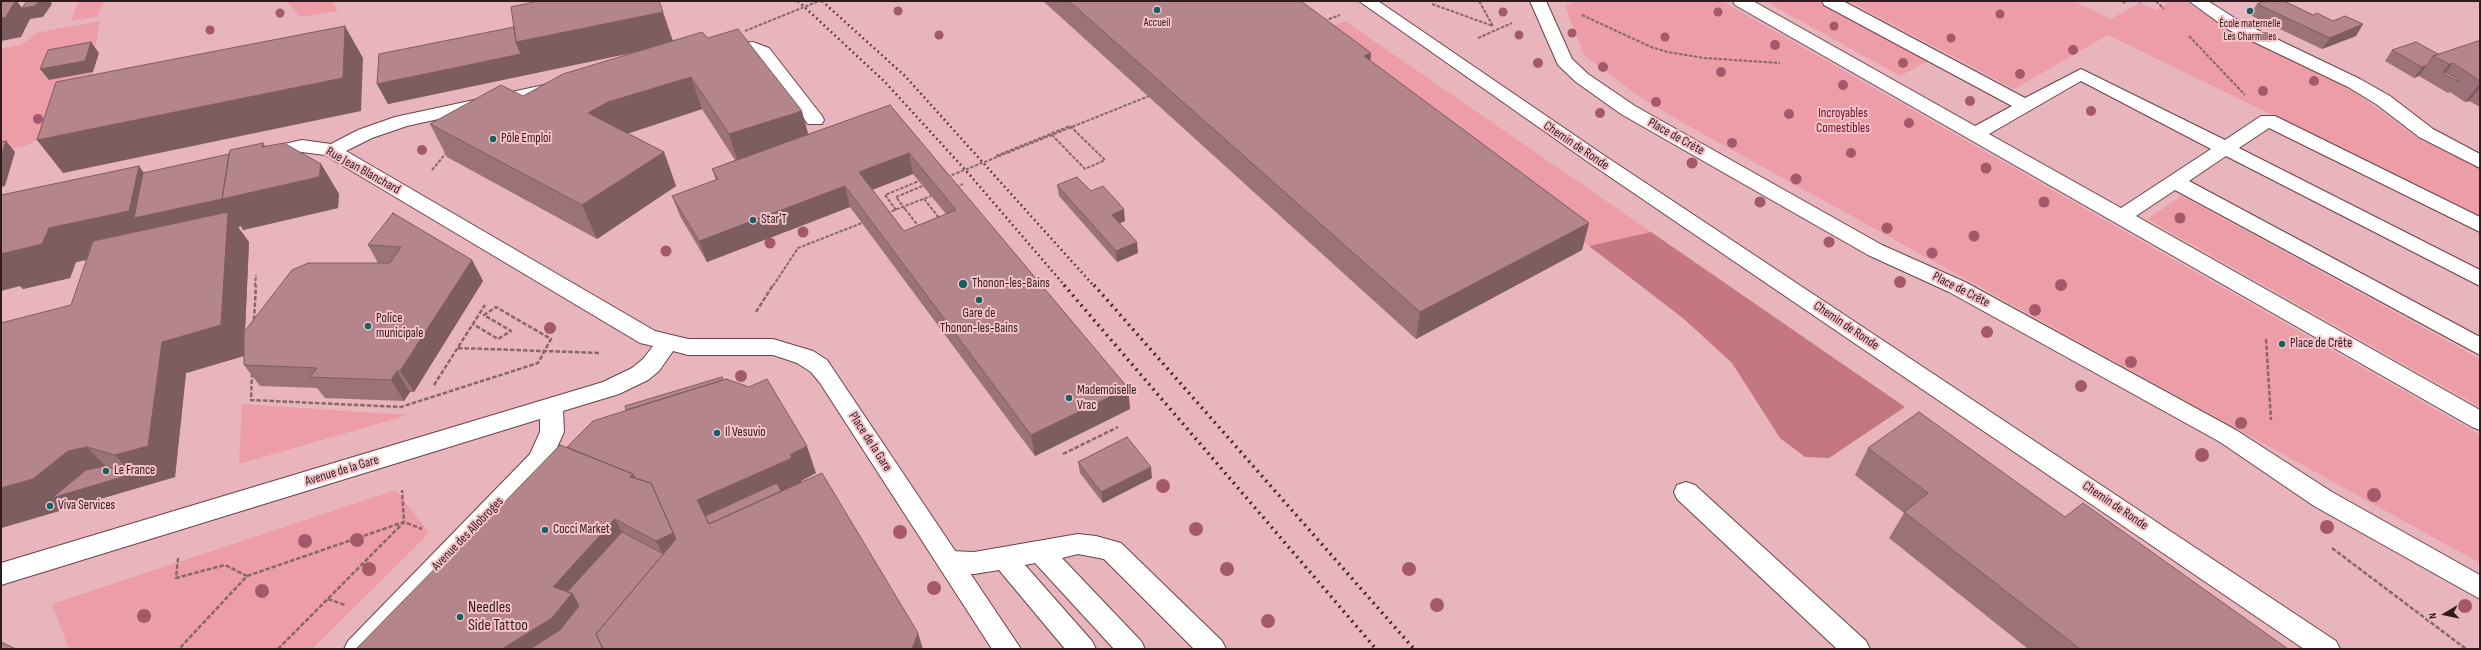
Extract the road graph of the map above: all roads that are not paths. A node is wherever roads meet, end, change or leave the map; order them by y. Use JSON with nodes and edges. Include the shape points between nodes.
{"nodes":[{"id":1,"x":1538,"y":1,"type":"edge"},
{"id":2,"x":1741,"y":1,"type":"edge"},
{"id":3,"x":1830,"y":1,"type":"edge"},
{"id":4,"x":2197,"y":1,"type":"edge"},
{"id":5,"x":1368,"y":2,"type":"edge"},
{"id":6,"x":717,"y":52,"type":"edge"},
{"id":7,"x":573,"y":83,"type":"edge"},
{"id":8,"x":2026,"y":106,"type":"junction"},
{"id":9,"x":815,"y":120,"type":"dead end"},
{"id":10,"x":1975,"y":134,"type":"junction"},
{"id":11,"x":2226,"y":148,"type":"junction"},
{"id":12,"x":332,"y":151,"type":"junction"},
{"id":13,"x":247,"y":158,"type":"edge"},
{"id":14,"x":2480,"y":162,"type":"edge"},
{"id":15,"x":2175,"y":182,"type":"junction"},
{"id":16,"x":2121,"y":217,"type":"junction"},
{"id":17,"x":2480,"y":225,"type":"edge"},
{"id":18,"x":2480,"y":279,"type":"edge"},
{"id":19,"x":667,"y":343,"type":"junction"},
{"id":20,"x":2480,"y":347,"type":"edge"},
{"id":21,"x":551,"y":407,"type":"junction"},
{"id":22,"x":2480,"y":421,"type":"edge"},
{"id":23,"x":1686,"y":492,"type":"dead end"},
{"id":24,"x":1039,"y":550,"type":"junction"},
{"id":25,"x":1004,"y":558,"type":"junction"},
{"id":26,"x":950,"y":562,"type":"junction"},
{"id":27,"x":1,"y":574,"type":"edge"},
{"id":28,"x":2480,"y":588,"type":"edge"},
{"id":29,"x":358,"y":649,"type":"edge"},
{"id":30,"x":1007,"y":649,"type":"edge"},
{"id":31,"x":1082,"y":649,"type":"edge"},
{"id":32,"x":1131,"y":649,"type":"edge"},
{"id":33,"x":1212,"y":649,"type":"edge"},
{"id":34,"x":1856,"y":649,"type":"edge"},
{"id":35,"x":2326,"y":649,"type":"edge"}],
"edges":[{"from":1,"to":28,"type":"street","name":"Place de Crête","via":[[1564,61],[1582,78],[1628,110],[1875,250],[1957,287],[2228,436],[2323,499]]},
{"from":2,"to":10,"type":"street"},
{"from":3,"to":8,"type":"street"},
{"from":4,"to":14,"type":"street","via":[[2235,26],[2354,82],[2383,100],[2426,133]]},
{"from":5,"to":35,"type":"street","name":"Chemin de Ronde","via":[[1598,160]]},
{"from":6,"to":9,"type":"street","via":[[753,47],[763,52]]},
{"from":7,"to":12,"type":"street","via":[[402,121],[365,134]]},
{"from":8,"to":10,"type":"street"},
{"from":8,"to":11,"type":"street","via":[[2081,74]]},
{"from":10,"to":16,"type":"street"},
{"from":11,"to":15,"type":"street"},
{"from":11,"to":17,"type":"street","via":[[2268,120]]},
{"from":11,"to":18,"type":"street"},
{"from":12,"to":13,"type":"street","name":"Rue Jean Blanchard","via":[[302,146]]},
{"from":12,"to":19,"type":"street","name":"Rue Jean Blanchard","via":[[632,329]]},
{"from":15,"to":16,"type":"street"},
{"from":15,"to":20,"type":"street"},
{"from":16,"to":22,"type":"street"},
{"from":19,"to":21,"type":"street","name":"Avenue de la Gare","via":[[660,355],[640,374],[611,388]]},
{"from":19,"to":26,"type":"street","name":"Place de la Gare","via":[[710,348],[754,345],[773,347],[790,351],[819,366]]},
{"from":21,"to":27,"type":"street","name":"Avenue de la Gare"},
{"from":21,"to":29,"type":"street","name":"Avenue des Allobroges","via":[[552,432],[539,460]]},
{"from":23,"to":34,"type":"street"},
{"from":24,"to":25,"type":"street"},
{"from":24,"to":32,"type":"street"},
{"from":24,"to":33,"type":"street","via":[[1078,544],[1112,550]]},
{"from":25,"to":26,"type":"street","via":[[974,563]]},
{"from":25,"to":31,"type":"street"},
{"from":26,"to":30,"type":"street","name":"Place de la Gare"}]}
